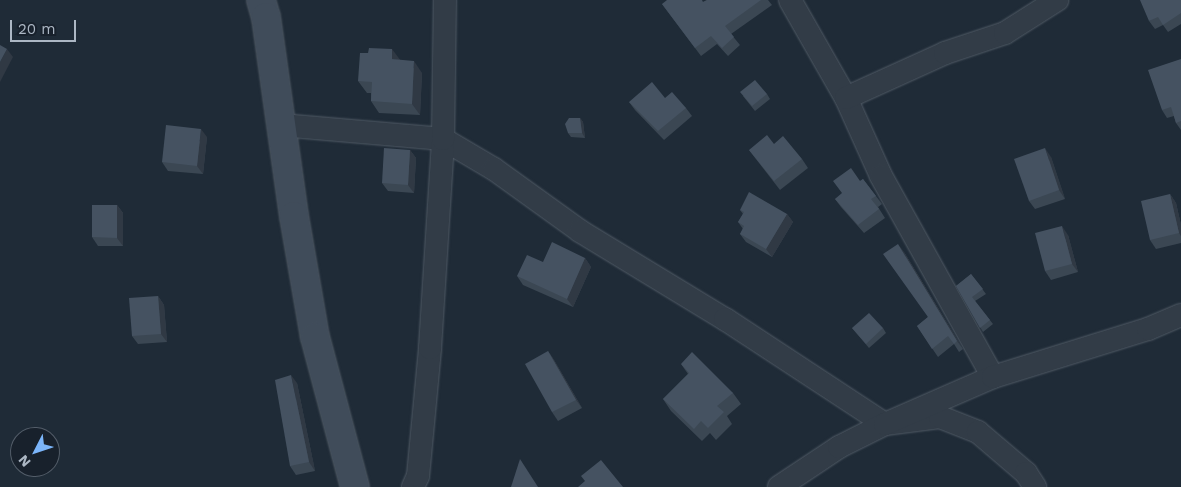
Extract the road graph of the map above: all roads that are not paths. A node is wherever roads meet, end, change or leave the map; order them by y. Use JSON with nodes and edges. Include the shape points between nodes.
{"nodes":[{"id":1,"x":261,"y":0,"type":"edge"},
{"id":2,"x":445,"y":0,"type":"edge"},
{"id":3,"x":790,"y":0,"type":"edge"},
{"id":4,"x":1057,"y":0,"type":"edge"},
{"id":5,"x":846,"y":98,"type":"junction"},
{"id":6,"x":280,"y":125,"type":"junction"},
{"id":7,"x":443,"y":139,"type":"junction"},
{"id":8,"x":1181,"y":315,"type":"edge"},
{"id":9,"x":993,"y":377,"type":"junction"},
{"id":10,"x":885,"y":424,"type":"junction"},
{"id":11,"x":355,"y":487,"type":"edge"},
{"id":12,"x":413,"y":487,"type":"edge"},
{"id":13,"x":780,"y":487,"type":"edge"},
{"id":14,"x":1035,"y":487,"type":"edge"}],
"edges":[{"from":1,"to":6,"type":"street"},
{"from":2,"to":7,"type":"street"},
{"from":3,"to":5,"type":"street"},
{"from":4,"to":5,"type":"street","via":[[1005,34],[945,53]]},
{"from":5,"to":9,"type":"street","via":[[882,176]]},
{"from":6,"to":7,"type":"street"},
{"from":6,"to":11,"type":"street","via":[[315,337]]},
{"from":7,"to":10,"type":"street","via":[[494,169],[580,231],[725,319]]},
{"from":7,"to":12,"type":"street","via":[[430,348],[418,476]]},
{"from":8,"to":9,"type":"street","via":[[1148,329]]},
{"from":9,"to":10,"type":"street"},
{"from":10,"to":13,"type":"street","via":[[839,448]]},
{"from":10,"to":14,"type":"street","via":[[940,418],[978,432],[1026,473]]}]}
